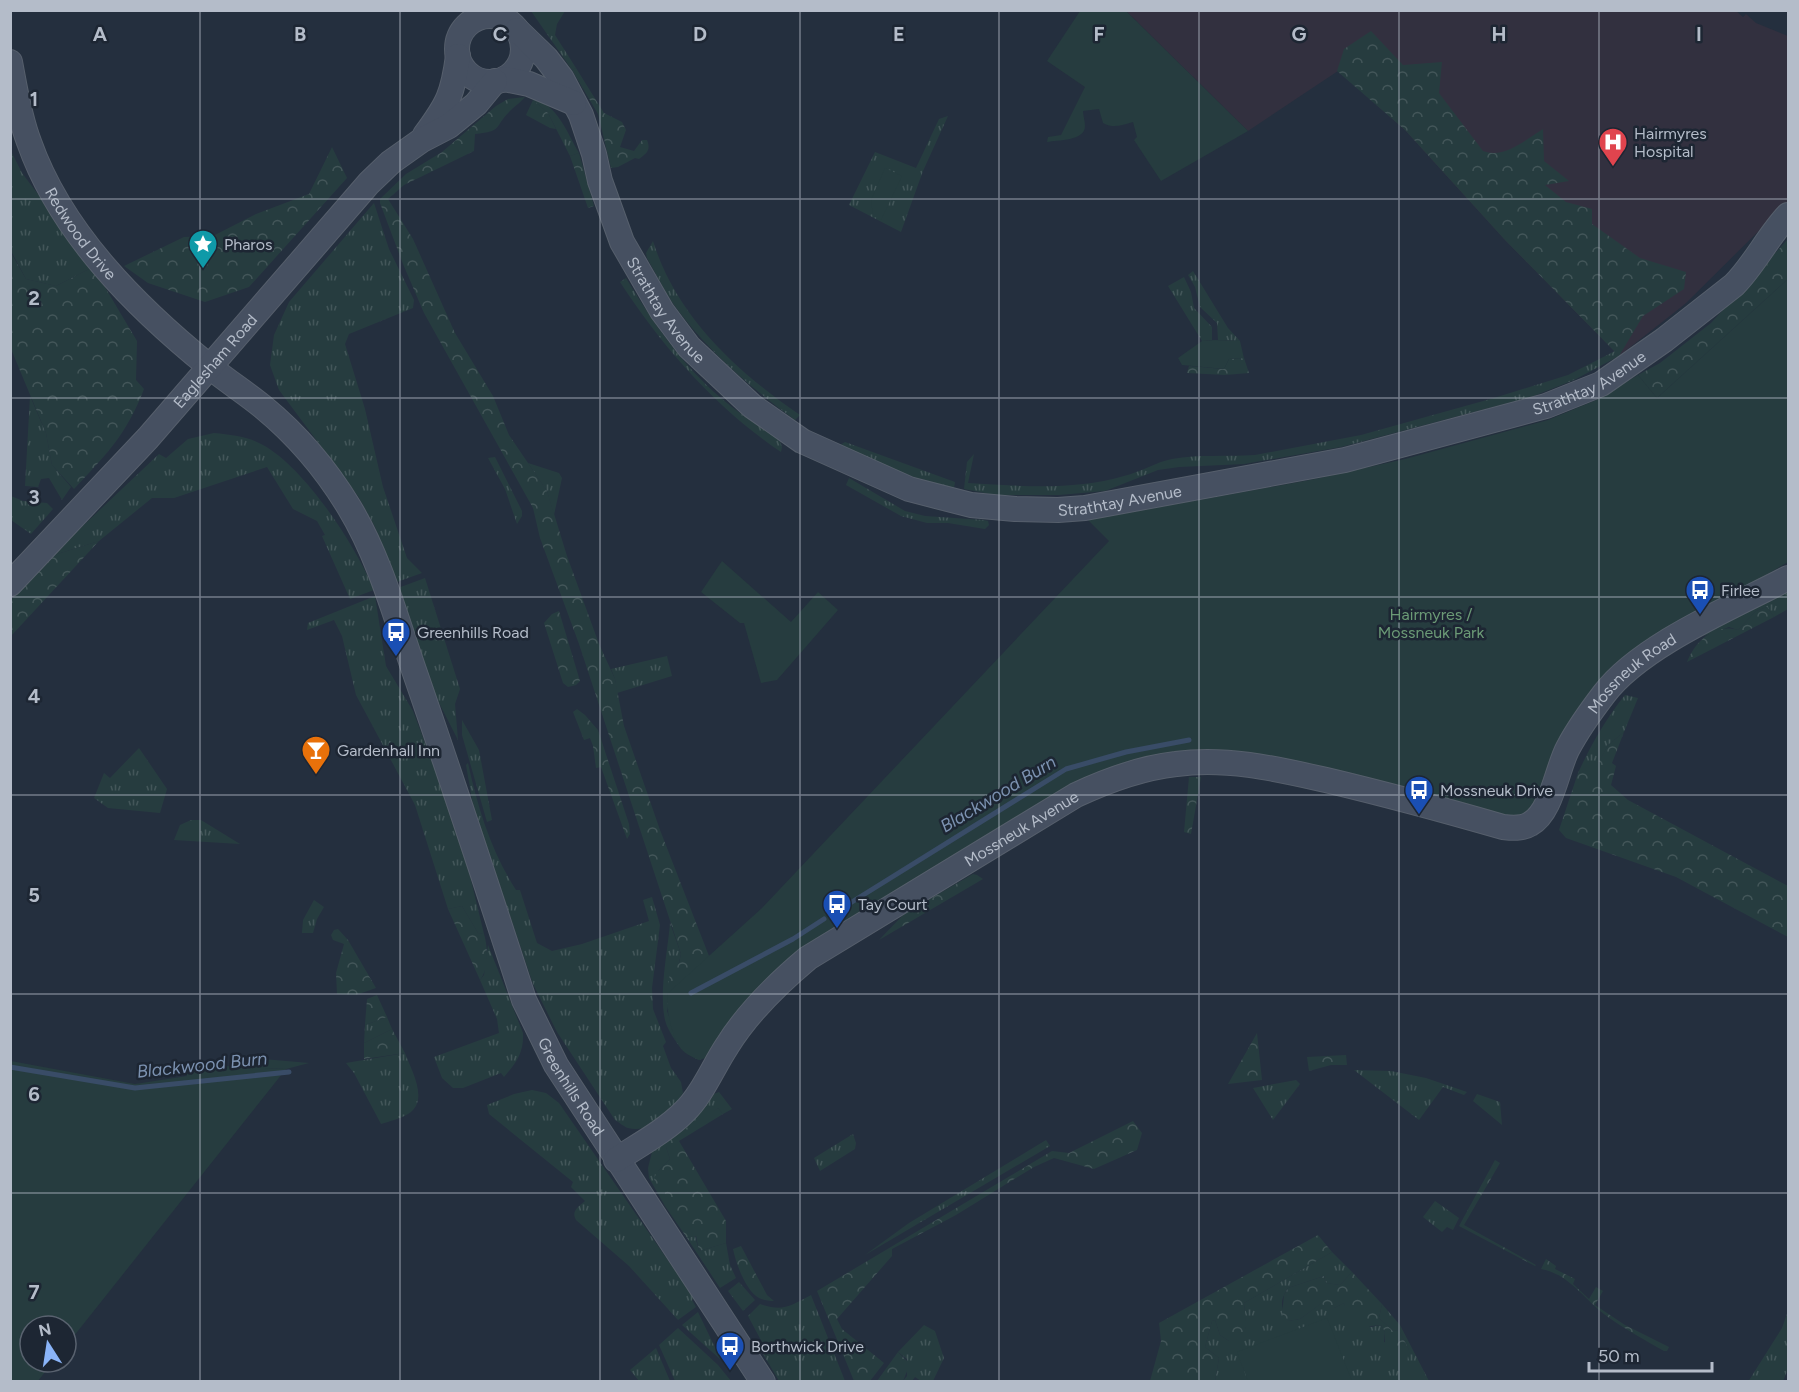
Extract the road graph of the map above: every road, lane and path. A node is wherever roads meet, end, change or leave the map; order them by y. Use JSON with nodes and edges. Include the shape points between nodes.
{"nodes":[{"id":1,"x":466,"y":19,"type":"edge"},
{"id":2,"x":512,"y":21,"type":"edge"},
{"id":3,"x":458,"y":56,"type":"junction"},
{"id":4,"x":10,"y":62,"type":"edge"},
{"id":5,"x":500,"y":80,"type":"junction"},
{"id":6,"x":574,"y":103,"type":"junction"},
{"id":7,"x":422,"y":140,"type":"junction"},
{"id":8,"x":1788,"y":215,"type":"edge"},
{"id":9,"x":210,"y":367,"type":"junction"},
{"id":10,"x":1788,"y":579,"type":"edge"},
{"id":11,"x":10,"y":584,"type":"edge"},
{"id":12,"x":1530,"y":824,"type":"joint"},
{"id":13,"x":616,"y":1160,"type":"junction"},
{"id":14,"x":763,"y":1382,"type":"edge"}],
"edges":[{"from":1,"to":2,"type":"street","via":[[492,16]]},
{"from":1,"to":3,"type":"street","via":[[459,36]]},
{"from":2,"to":5,"type":"street","via":[[523,48],[522,58]]},
{"from":2,"to":6,"type":"street","name":"Strathtay Avenue","via":[[546,58]]},
{"from":3,"to":5,"type":"street","via":[[468,73],[485,81]]},
{"from":3,"to":7,"type":"street","name":"Eaglesham Road","via":[[450,96]]},
{"from":4,"to":9,"type":"street","name":"Redwood Drive","via":[[34,156],[78,234],[114,278]]},
{"from":5,"to":6,"type":"street","via":[[529,84]]},
{"from":5,"to":7,"type":"street","name":"Eaglesham Road","via":[[449,126]]},
{"from":6,"to":8,"type":"street","name":"Strathtay Avenue","via":[[587,131],[622,242],[662,311],[689,347],[722,379],[802,441],[850,464],[909,489],[959,503],[1015,509],[1086,508],[1345,460],[1546,406],[1601,384],[1734,285]]},
{"from":7,"to":9,"type":"street","name":"Eaglesham Road","via":[[369,183]]},
{"from":9,"to":11,"type":"street","name":"Eaglesham Road"},
{"from":9,"to":13,"type":"street","name":"Greenhills Road","via":[[264,407],[313,454],[350,507],[377,563],[524,1000],[556,1065]]},
{"from":10,"to":12,"type":"street","name":"Mossneuk Road","via":[[1692,628],[1630,667],[1605,693],[1568,748],[1545,807]]},
{"from":12,"to":13,"type":"street","name":"Mossneuk Avenue","via":[[1503,827],[1380,793],[1242,764],[1177,764],[1109,780],[1076,795],[808,958],[753,1010],[686,1111]]},
{"from":13,"to":14,"type":"street","name":"Greenhills Road"}]}
